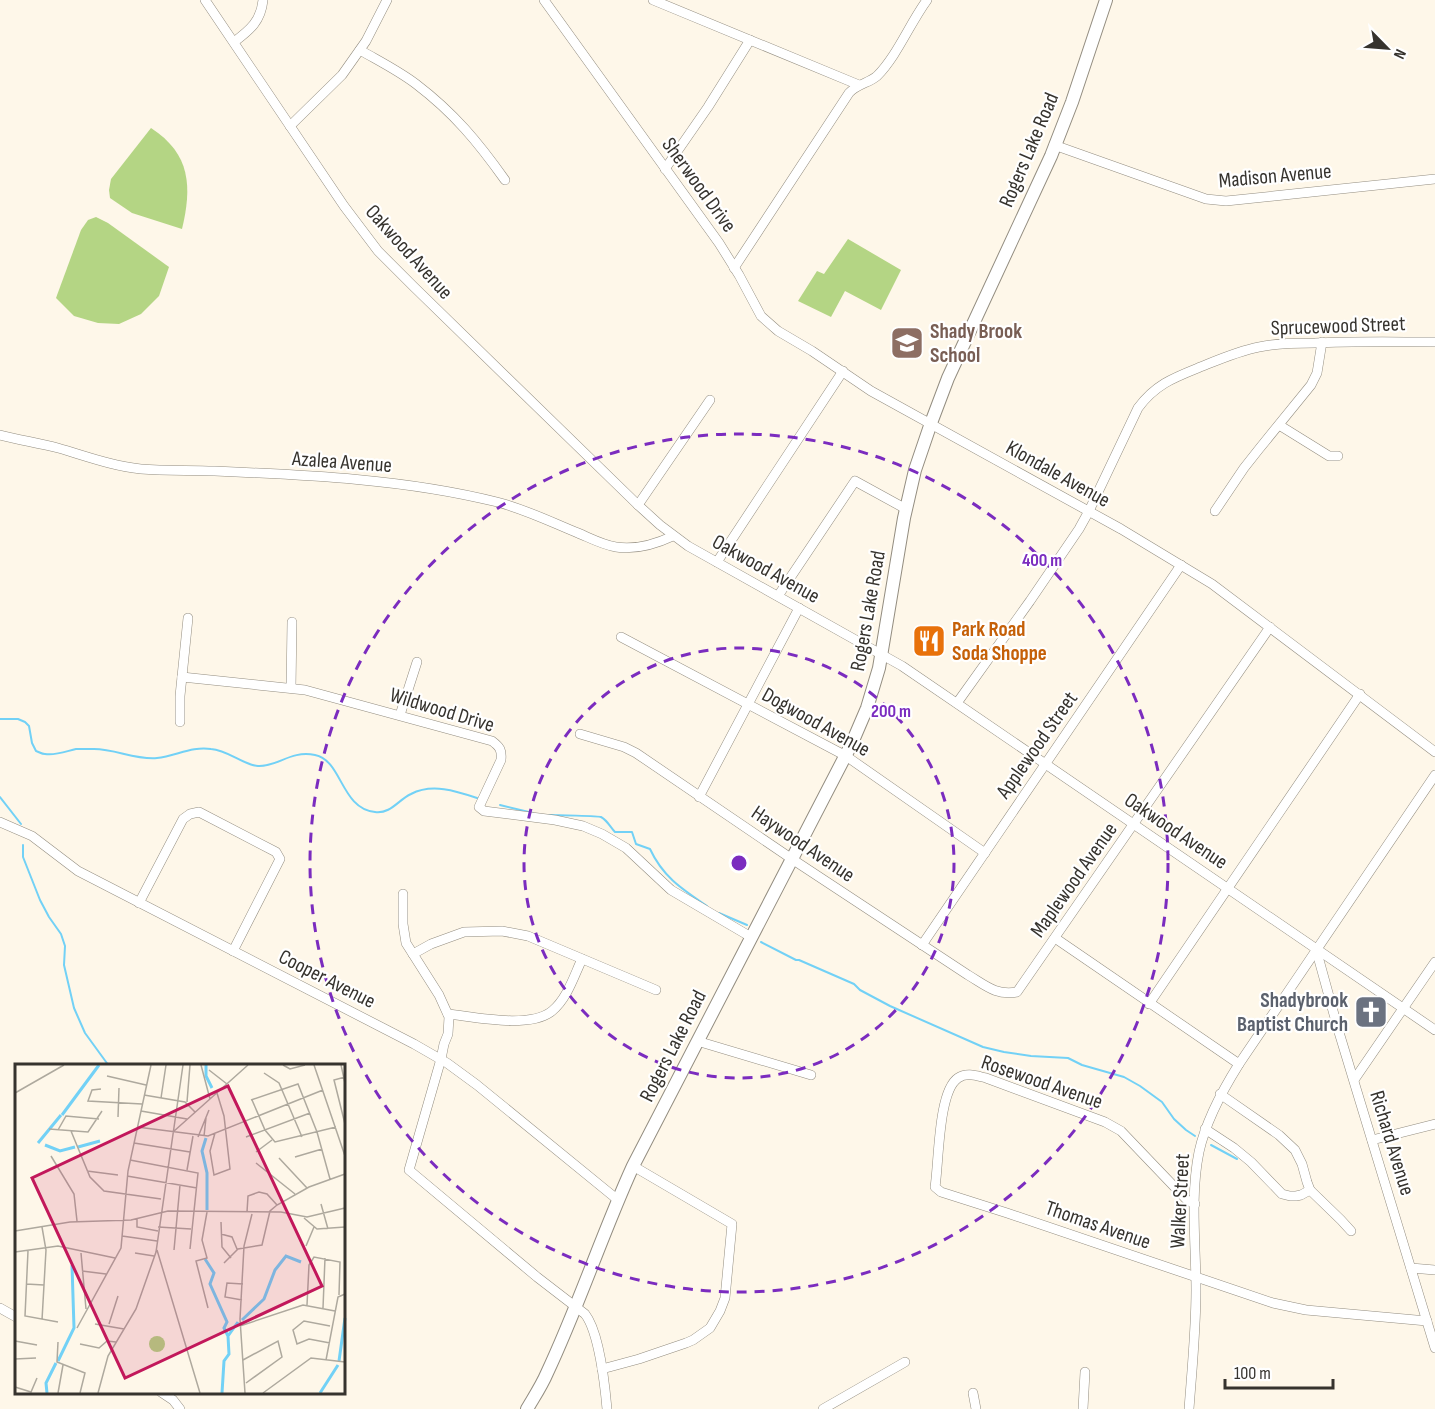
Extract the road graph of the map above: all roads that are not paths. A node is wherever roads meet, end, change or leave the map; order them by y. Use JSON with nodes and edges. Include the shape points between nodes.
{"nodes":[{"id":1,"x":205,"y":0,"type":"edge"},
{"id":2,"x":263,"y":0,"type":"edge"},
{"id":3,"x":387,"y":0,"type":"edge"},
{"id":4,"x":544,"y":0,"type":"edge"},
{"id":5,"x":653,"y":0,"type":"edge"},
{"id":6,"x":927,"y":0,"type":"edge"},
{"id":7,"x":1106,"y":0,"type":"edge"},
{"id":8,"x":750,"y":40,"type":"junction"},
{"id":9,"x":234,"y":42,"type":"junction"},
{"id":10,"x":360,"y":50,"type":"junction"},
{"id":11,"x":860,"y":85,"type":"junction"},
{"id":12,"x":290,"y":126,"type":"junction"},
{"id":13,"x":1054,"y":145,"type":"junction"},
{"id":14,"x":665,"y":169,"type":"junction"},
{"id":15,"x":1435,"y":179,"type":"edge"},
{"id":16,"x":505,"y":180,"type":"dead end"},
{"id":17,"x":734,"y":268,"type":"junction"},
{"id":18,"x":1322,"y":342,"type":"junction"},
{"id":19,"x":1435,"y":342,"type":"edge"},
{"id":20,"x":843,"y":371,"type":"junction"},
{"id":21,"x":710,"y":400,"type":"dead end"},
{"id":22,"x":931,"y":423,"type":"junction"},
{"id":23,"x":1279,"y":425,"type":"junction"},
{"id":24,"x":0,"y":435,"type":"edge"},
{"id":25,"x":1338,"y":456,"type":"dead end"},
{"id":26,"x":638,"y":506,"type":"junction"},
{"id":27,"x":906,"y":509,"type":"junction"},
{"id":28,"x":1089,"y":511,"type":"junction"},
{"id":29,"x":1215,"y":512,"type":"dead end"},
{"id":30,"x":673,"y":536,"type":"junction"},
{"id":31,"x":717,"y":562,"type":"junction"},
{"id":32,"x":1181,"y":565,"type":"junction"},
{"id":33,"x":778,"y":596,"type":"junction"},
{"id":34,"x":799,"y":608,"type":"junction"},
{"id":35,"x":188,"y":618,"type":"dead end"},
{"id":36,"x":292,"y":622,"type":"dead end"},
{"id":37,"x":1270,"y":627,"type":"junction"},
{"id":38,"x":621,"y":637,"type":"dead end"},
{"id":39,"x":881,"y":654,"type":"junction"},
{"id":40,"x":417,"y":662,"type":"dead end"},
{"id":41,"x":182,"y":677,"type":"junction"},
{"id":42,"x":291,"y":688,"type":"junction"},
{"id":43,"x":1360,"y":694,"type":"junction"},
{"id":44,"x":957,"y":703,"type":"junction"},
{"id":45,"x":748,"y":705,"type":"junction"},
{"id":46,"x":400,"y":715,"type":"junction"},
{"id":47,"x":180,"y":722,"type":"dead end"},
{"id":48,"x":580,"y":734,"type":"dead end"},
{"id":49,"x":1435,"y":752,"type":"edge"},
{"id":50,"x":846,"y":756,"type":"junction"},
{"id":51,"x":1046,"y":763,"type":"junction"},
{"id":52,"x":1435,"y":775,"type":"edge"},
{"id":53,"x":699,"y":796,"type":"junction"},
{"id":54,"x":0,"y":822,"type":"edge"},
{"id":55,"x":1135,"y":824,"type":"junction"},
{"id":56,"x":985,"y":853,"type":"junction"},
{"id":57,"x":792,"y":859,"type":"junction"},
{"id":58,"x":1228,"y":888,"type":"junction"},
{"id":59,"x":403,"y":894,"type":"dead end"},
{"id":60,"x":139,"y":903,"type":"junction"},
{"id":61,"x":751,"y":938,"type":"junction"},
{"id":62,"x":1055,"y":938,"type":"junction"},
{"id":63,"x":922,"y":945,"type":"junction"},
{"id":64,"x":1316,"y":949,"type":"junction"},
{"id":65,"x":233,"y":951,"type":"junction"},
{"id":66,"x":413,"y":954,"type":"junction"},
{"id":67,"x":582,"y":959,"type":"junction"},
{"id":68,"x":1435,"y":962,"type":"edge"},
{"id":69,"x":656,"y":990,"type":"dead end"},
{"id":70,"x":1002,"y":993,"type":"joint"},
{"id":71,"x":1149,"y":1004,"type":"junction"},
{"id":72,"x":1403,"y":1008,"type":"junction"},
{"id":73,"x":448,"y":1014,"type":"junction"},
{"id":74,"x":1435,"y":1030,"type":"edge"},
{"id":75,"x":697,"y":1041,"type":"junction"},
{"id":76,"x":441,"y":1059,"type":"junction"},
{"id":77,"x":1239,"y":1064,"type":"junction"},
{"id":78,"x":811,"y":1075,"type":"dead end"},
{"id":79,"x":1354,"y":1080,"type":"junction"},
{"id":80,"x":1220,"y":1094,"type":"junction"},
{"id":81,"x":1435,"y":1124,"type":"edge"},
{"id":82,"x":1205,"y":1129,"type":"junction"},
{"id":83,"x":1372,"y":1140,"type":"junction"},
{"id":84,"x":633,"y":1166,"type":"junction"},
{"id":85,"x":935,"y":1187,"type":"joint"},
{"id":86,"x":1310,"y":1190,"type":"junction"},
{"id":87,"x":618,"y":1200,"type":"junction"},
{"id":88,"x":1195,"y":1204,"type":"junction"},
{"id":89,"x":1351,"y":1231,"type":"dead end"},
{"id":90,"x":1411,"y":1268,"type":"junction"},
{"id":91,"x":1435,"y":1270,"type":"edge"},
{"id":92,"x":1196,"y":1277,"type":"junction"},
{"id":93,"x":576,"y":1307,"type":"junction"},
{"id":94,"x":0,"y":1308,"type":"edge"},
{"id":95,"x":15,"y":1316,"type":"edge"},
{"id":96,"x":1427,"y":1321,"type":"junction"},
{"id":97,"x":1435,"y":1348,"type":"edge"},
{"id":98,"x":905,"y":1362,"type":"dead end"},
{"id":99,"x":602,"y":1369,"type":"junction"},
{"id":100,"x":1085,"y":1372,"type":"dead end"},
{"id":101,"x":973,"y":1393,"type":"dead end"},
{"id":102,"x":164,"y":1394,"type":"edge"},
{"id":103,"x":180,"y":1409,"type":"edge"},
{"id":104,"x":527,"y":1409,"type":"edge"},
{"id":105,"x":607,"y":1409,"type":"edge"},
{"id":106,"x":823,"y":1409,"type":"edge"},
{"id":107,"x":976,"y":1409,"type":"edge"},
{"id":108,"x":1083,"y":1409,"type":"edge"},
{"id":109,"x":1189,"y":1409,"type":"edge"}],
"edges":[{"from":1,"to":9,"type":"street","name":"Oakwood Avenue"},
{"from":2,"to":9,"type":"street","via":[[258,21]]},
{"from":3,"to":10,"type":"street"},
{"from":4,"to":14,"type":"street","name":"Sherwood Drive"},
{"from":5,"to":8,"type":"street"},
{"from":6,"to":11,"type":"street","via":[[887,64],[876,77]]},
{"from":7,"to":13,"type":"main road","name":"Rogers Lake Road"},
{"from":8,"to":11,"type":"street"},
{"from":8,"to":14,"type":"street"},
{"from":9,"to":12,"type":"street","name":"Oakwood Avenue"},
{"from":10,"to":12,"type":"street","via":[[342,75]]},
{"from":10,"to":16,"type":"street","via":[[416,84],[450,112]]},
{"from":11,"to":17,"type":"street","via":[[849,93]]},
{"from":12,"to":26,"type":"street","name":"Oakwood Avenue","via":[[378,251]]},
{"from":13,"to":15,"type":"street","name":"Madison Avenue","via":[[1206,199],[1226,201]]},
{"from":13,"to":22,"type":"main road","name":"Rogers Lake Road"},
{"from":14,"to":17,"type":"street","name":"Sherwood Drive"},
{"from":17,"to":20,"type":"street","name":"Sherwood Drive","via":[[761,316]]},
{"from":18,"to":19,"type":"street","name":"Sprucewood Street"},
{"from":18,"to":23,"type":"street","via":[[1311,385]]},
{"from":18,"to":28,"type":"street","name":"Sprucewood Street","via":[[1249,349],[1161,385],[1146,397],[1134,416]]},
{"from":20,"to":22,"type":"street","name":"Klondale Avenue"},
{"from":20,"to":31,"type":"street"},
{"from":21,"to":26,"type":"street"},
{"from":22,"to":27,"type":"main road","name":"Rogers Lake Road"},
{"from":22,"to":28,"type":"street","name":"Klondale Avenue"},
{"from":23,"to":25,"type":"street","via":[[1329,456]]},
{"from":23,"to":29,"type":"street"},
{"from":24,"to":30,"type":"street","name":"Azalea Avenue","via":[[117,466],[379,481],[442,489],[527,511],[617,548],[646,545]]},
{"from":26,"to":30,"type":"street","name":"Oakwood Avenue"},
{"from":27,"to":33,"type":"street","via":[[855,482]]},
{"from":27,"to":39,"type":"main road","name":"Rogers Lake Road"},
{"from":28,"to":32,"type":"street","name":"Klondale Avenue"},
{"from":28,"to":44,"type":"street","name":"Sprucewood Street"},
{"from":30,"to":31,"type":"street","name":"Oakwood Avenue"},
{"from":31,"to":33,"type":"street","name":"Oakwood Avenue"},
{"from":32,"to":37,"type":"street","name":"Klondale Avenue"},
{"from":32,"to":51,"type":"street","name":"Applewood Street"},
{"from":33,"to":34,"type":"street","name":"Oakwood Avenue"},
{"from":34,"to":39,"type":"street","name":"Oakwood Avenue"},
{"from":34,"to":45,"type":"street"},
{"from":35,"to":41,"type":"street"},
{"from":36,"to":42,"type":"street"},
{"from":37,"to":43,"type":"street","name":"Klondale Avenue"},
{"from":37,"to":55,"type":"street","name":"Maplewood Avenue"},
{"from":38,"to":45,"type":"street","name":"Dogwood Avenue"},
{"from":39,"to":44,"type":"street","name":"Oakwood Avenue"},
{"from":39,"to":50,"type":"main road","name":"Rogers Lake Road","via":[[867,708]]},
{"from":40,"to":46,"type":"street"},
{"from":41,"to":42,"type":"street","name":"Wildwood Drive"},
{"from":41,"to":47,"type":"street"},
{"from":42,"to":46,"type":"street","name":"Wildwood Drive"},
{"from":43,"to":49,"type":"street","name":"Klondale Avenue"},
{"from":43,"to":58,"type":"street"},
{"from":44,"to":51,"type":"street","name":"Oakwood Avenue"},
{"from":45,"to":50,"type":"street","name":"Dogwood Avenue"},
{"from":45,"to":53,"type":"street"},
{"from":46,"to":61,"type":"street","name":"Wildwood Drive","via":[[481,737],[500,747],[501,760],[479,807],[484,811],[555,820],[602,834],[626,848],[670,890]]},
{"from":48,"to":53,"type":"street","name":"Haywood Avenue","via":[[636,753]]},
{"from":50,"to":56,"type":"street","name":"Dogwood Avenue"},
{"from":50,"to":57,"type":"main road","name":"Rogers Lake Road"},
{"from":51,"to":55,"type":"street","name":"Oakwood Avenue"},
{"from":51,"to":56,"type":"street","name":"Applewood Street"},
{"from":52,"to":64,"type":"street","name":"Walker Street"},
{"from":53,"to":57,"type":"street","name":"Haywood Avenue"},
{"from":54,"to":60,"type":"street","name":"Cooper Avenue","via":[[32,836],[78,871]]},
{"from":55,"to":58,"type":"street","name":"Oakwood Avenue"},
{"from":55,"to":62,"type":"street","name":"Maplewood Avenue"},
{"from":56,"to":63,"type":"street","name":"Applewood Street"},
{"from":57,"to":61,"type":"main road","name":"Rogers Lake Road"},
{"from":57,"to":63,"type":"street","name":"Haywood Avenue"},
{"from":58,"to":64,"type":"street","name":"Oakwood Avenue"},
{"from":58,"to":71,"type":"street"},
{"from":59,"to":66,"type":"street","via":[[406,943]]},
{"from":60,"to":65,"type":"street","name":"Cooper Avenue"},
{"from":60,"to":65,"type":"street","via":[[183,819],[199,812],[276,852],[280,859]]},
{"from":61,"to":75,"type":"main road","name":"Rogers Lake Road"},
{"from":62,"to":70,"type":"street","name":"Maplewood Avenue","via":[[1017,992]]},
{"from":62,"to":71,"type":"street"},
{"from":63,"to":70,"type":"street","name":"Haywood Avenue"},
{"from":64,"to":72,"type":"street","name":"Oakwood Avenue"},
{"from":64,"to":77,"type":"street","name":"Walker Street"},
{"from":64,"to":79,"type":"street","name":"Richard Avenue"},
{"from":65,"to":76,"type":"street","name":"Cooper Avenue"},
{"from":66,"to":67,"type":"street","via":[[464,932],[502,931],[528,936]]},
{"from":66,"to":73,"type":"street"},
{"from":67,"to":69,"type":"street"},
{"from":67,"to":73,"type":"street","via":[[564,997],[552,1011],[537,1019],[519,1022]]},
{"from":68,"to":72,"type":"street"},
{"from":71,"to":77,"type":"street"},
{"from":72,"to":74,"type":"street","name":"Oakwood Avenue"},
{"from":72,"to":79,"type":"street"},
{"from":73,"to":76,"type":"street","via":[[448,1034]]},
{"from":75,"to":78,"type":"street"},
{"from":75,"to":84,"type":"main road","name":"Rogers Lake Road"},
{"from":76,"to":87,"type":"street","name":"Cooper Avenue"},
{"from":76,"to":93,"type":"street","via":[[409,1170]]},
{"from":77,"to":80,"type":"street","name":"Walker Street"},
{"from":79,"to":83,"type":"street","name":"Richard Avenue"},
{"from":80,"to":82,"type":"street","name":"Walker Street"},
{"from":80,"to":86,"type":"street","via":[[1295,1150]]},
{"from":81,"to":83,"type":"street"},
{"from":82,"to":86,"type":"street","via":[[1251,1162],[1282,1194],[1301,1196]]},
{"from":82,"to":88,"type":"street","name":"Walker Street"},
{"from":83,"to":90,"type":"street","name":"Richard Avenue"},
{"from":84,"to":87,"type":"main road","name":"Rogers Lake Road"},
{"from":84,"to":99,"type":"street","via":[[732,1224],[725,1298],[710,1328],[693,1340]]},
{"from":85,"to":88,"type":"street","name":"Rosewood Avenue","via":[[947,1095],[952,1084],[967,1075],[986,1078],[1105,1122],[1126,1136]]},
{"from":85,"to":92,"type":"street","name":"Thomas Avenue"},
{"from":86,"to":89,"type":"street"},
{"from":87,"to":93,"type":"main road","name":"Rogers Lake Road"},
{"from":88,"to":92,"type":"street","name":"Walker Street"},
{"from":90,"to":91,"type":"street"},
{"from":90,"to":96,"type":"street","name":"Richard Avenue"},
{"from":92,"to":96,"type":"street","name":"Thomas Avenue","via":[[1293,1308]]},
{"from":92,"to":109,"type":"street","name":"Walker Street"},
{"from":93,"to":99,"type":"street","via":[[589,1319]]},
{"from":93,"to":104,"type":"main road","name":"Rogers Lake Road","via":[[547,1375]]},
{"from":94,"to":95,"type":"street"},
{"from":96,"to":97,"type":"street","name":"Richard Avenue"},
{"from":98,"to":106,"type":"street"},
{"from":99,"to":105,"type":"street"},
{"from":100,"to":108,"type":"street"},
{"from":101,"to":107,"type":"street"},
{"from":102,"to":103,"type":"street"}]}
